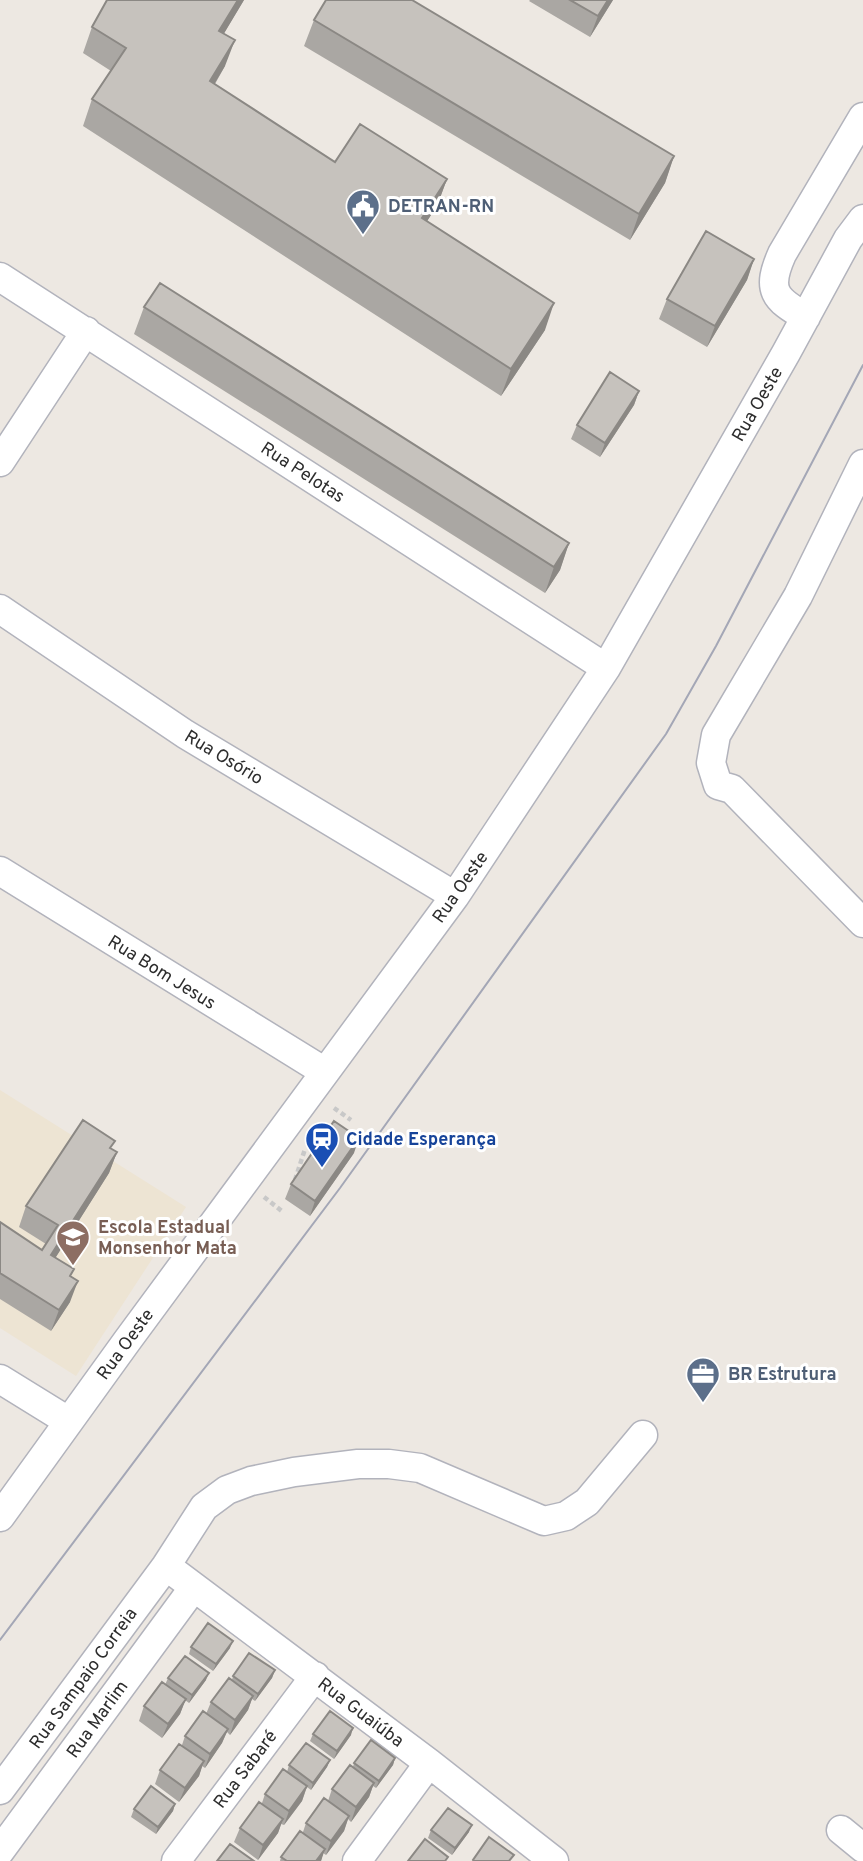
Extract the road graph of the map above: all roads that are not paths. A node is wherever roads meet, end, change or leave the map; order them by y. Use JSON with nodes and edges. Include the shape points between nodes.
{"nodes":[{"id":1,"x":863,"y":117,"type":"edge"},
{"id":2,"x":863,"y":219,"type":"edge"},
{"id":3,"x":0,"y":277,"type":"edge"},
{"id":4,"x":806,"y":317,"type":"junction"},
{"id":5,"x":86,"y":331,"type":"junction"},
{"id":6,"x":0,"y":462,"type":"edge"},
{"id":7,"x":863,"y":464,"type":"edge"},
{"id":8,"x":0,"y":610,"type":"edge"},
{"id":9,"x":606,"y":668,"type":"junction"},
{"id":10,"x":0,"y":871,"type":"edge"},
{"id":11,"x":455,"y":896,"type":"junction"},
{"id":12,"x":863,"y":923,"type":"edge"},
{"id":13,"x":325,"y":1072,"type":"junction"},
{"id":14,"x":0,"y":1379,"type":"edge"},
{"id":15,"x":68,"y":1422,"type":"junction"},
{"id":16,"x":643,"y":1435,"type":"dead end"},
{"id":17,"x":0,"y":1517,"type":"edge"},
{"id":18,"x":166,"y":1566,"type":"junction"},
{"id":19,"x":194,"y":1587,"type":"junction"},
{"id":20,"x":315,"y":1676,"type":"junction"},
{"id":21,"x":429,"y":1763,"type":"junction"},
{"id":22,"x":0,"y":1790,"type":"edge"},
{"id":23,"x":841,"y":1830,"type":"dead end"},
{"id":24,"x":863,"y":1848,"type":"edge"},
{"id":25,"x":0,"y":1851,"type":"edge"},
{"id":26,"x":552,"y":1860,"type":"edge"},
{"id":27,"x":176,"y":1861,"type":"edge"},
{"id":28,"x":358,"y":1861,"type":"edge"}],
"edges":[{"from":1,"to":4,"type":"street","via":[[775,271],[776,296]]},
{"from":2,"to":4,"type":"street","name":"Rua Oeste"},
{"from":3,"to":5,"type":"street","name":"Rua Pelotas"},
{"from":4,"to":9,"type":"street","name":"Rua Oeste"},
{"from":5,"to":6,"type":"street"},
{"from":5,"to":9,"type":"street","name":"Rua Pelotas"},
{"from":7,"to":12,"type":"street","via":[[797,596],[716,734],[711,763],[718,785],[732,789]]},
{"from":8,"to":11,"type":"street","name":"Rua Osório","via":[[185,734]]},
{"from":9,"to":11,"type":"street","name":"Rua Oeste"},
{"from":10,"to":13,"type":"street","name":"Rua Bom Jesus"},
{"from":11,"to":13,"type":"street","name":"Rua Oeste"},
{"from":13,"to":15,"type":"street","name":"Rua Oeste"},
{"from":14,"to":15,"type":"street"},
{"from":15,"to":17,"type":"street","name":"Rua Oeste"},
{"from":16,"to":18,"type":"street","name":"Rua Sampaio Correia","via":[[587,1503],[566,1516],[544,1521],[420,1468],[358,1464],[251,1481],[226,1490],[204,1507]]},
{"from":18,"to":19,"type":"street","name":"Rua Guaiúba"},
{"from":18,"to":22,"type":"street","name":"Rua Sampaio Correia"},
{"from":19,"to":20,"type":"street","name":"Rua Guaiúba"},
{"from":19,"to":25,"type":"street","name":"Rua Marlim"},
{"from":20,"to":21,"type":"street","name":"Rua Guaiúba"},
{"from":20,"to":27,"type":"street","name":"Rua Sabaré"},
{"from":21,"to":26,"type":"street","name":"Rua Guaiúba"},
{"from":21,"to":28,"type":"street"},
{"from":23,"to":24,"type":"street"}]}
